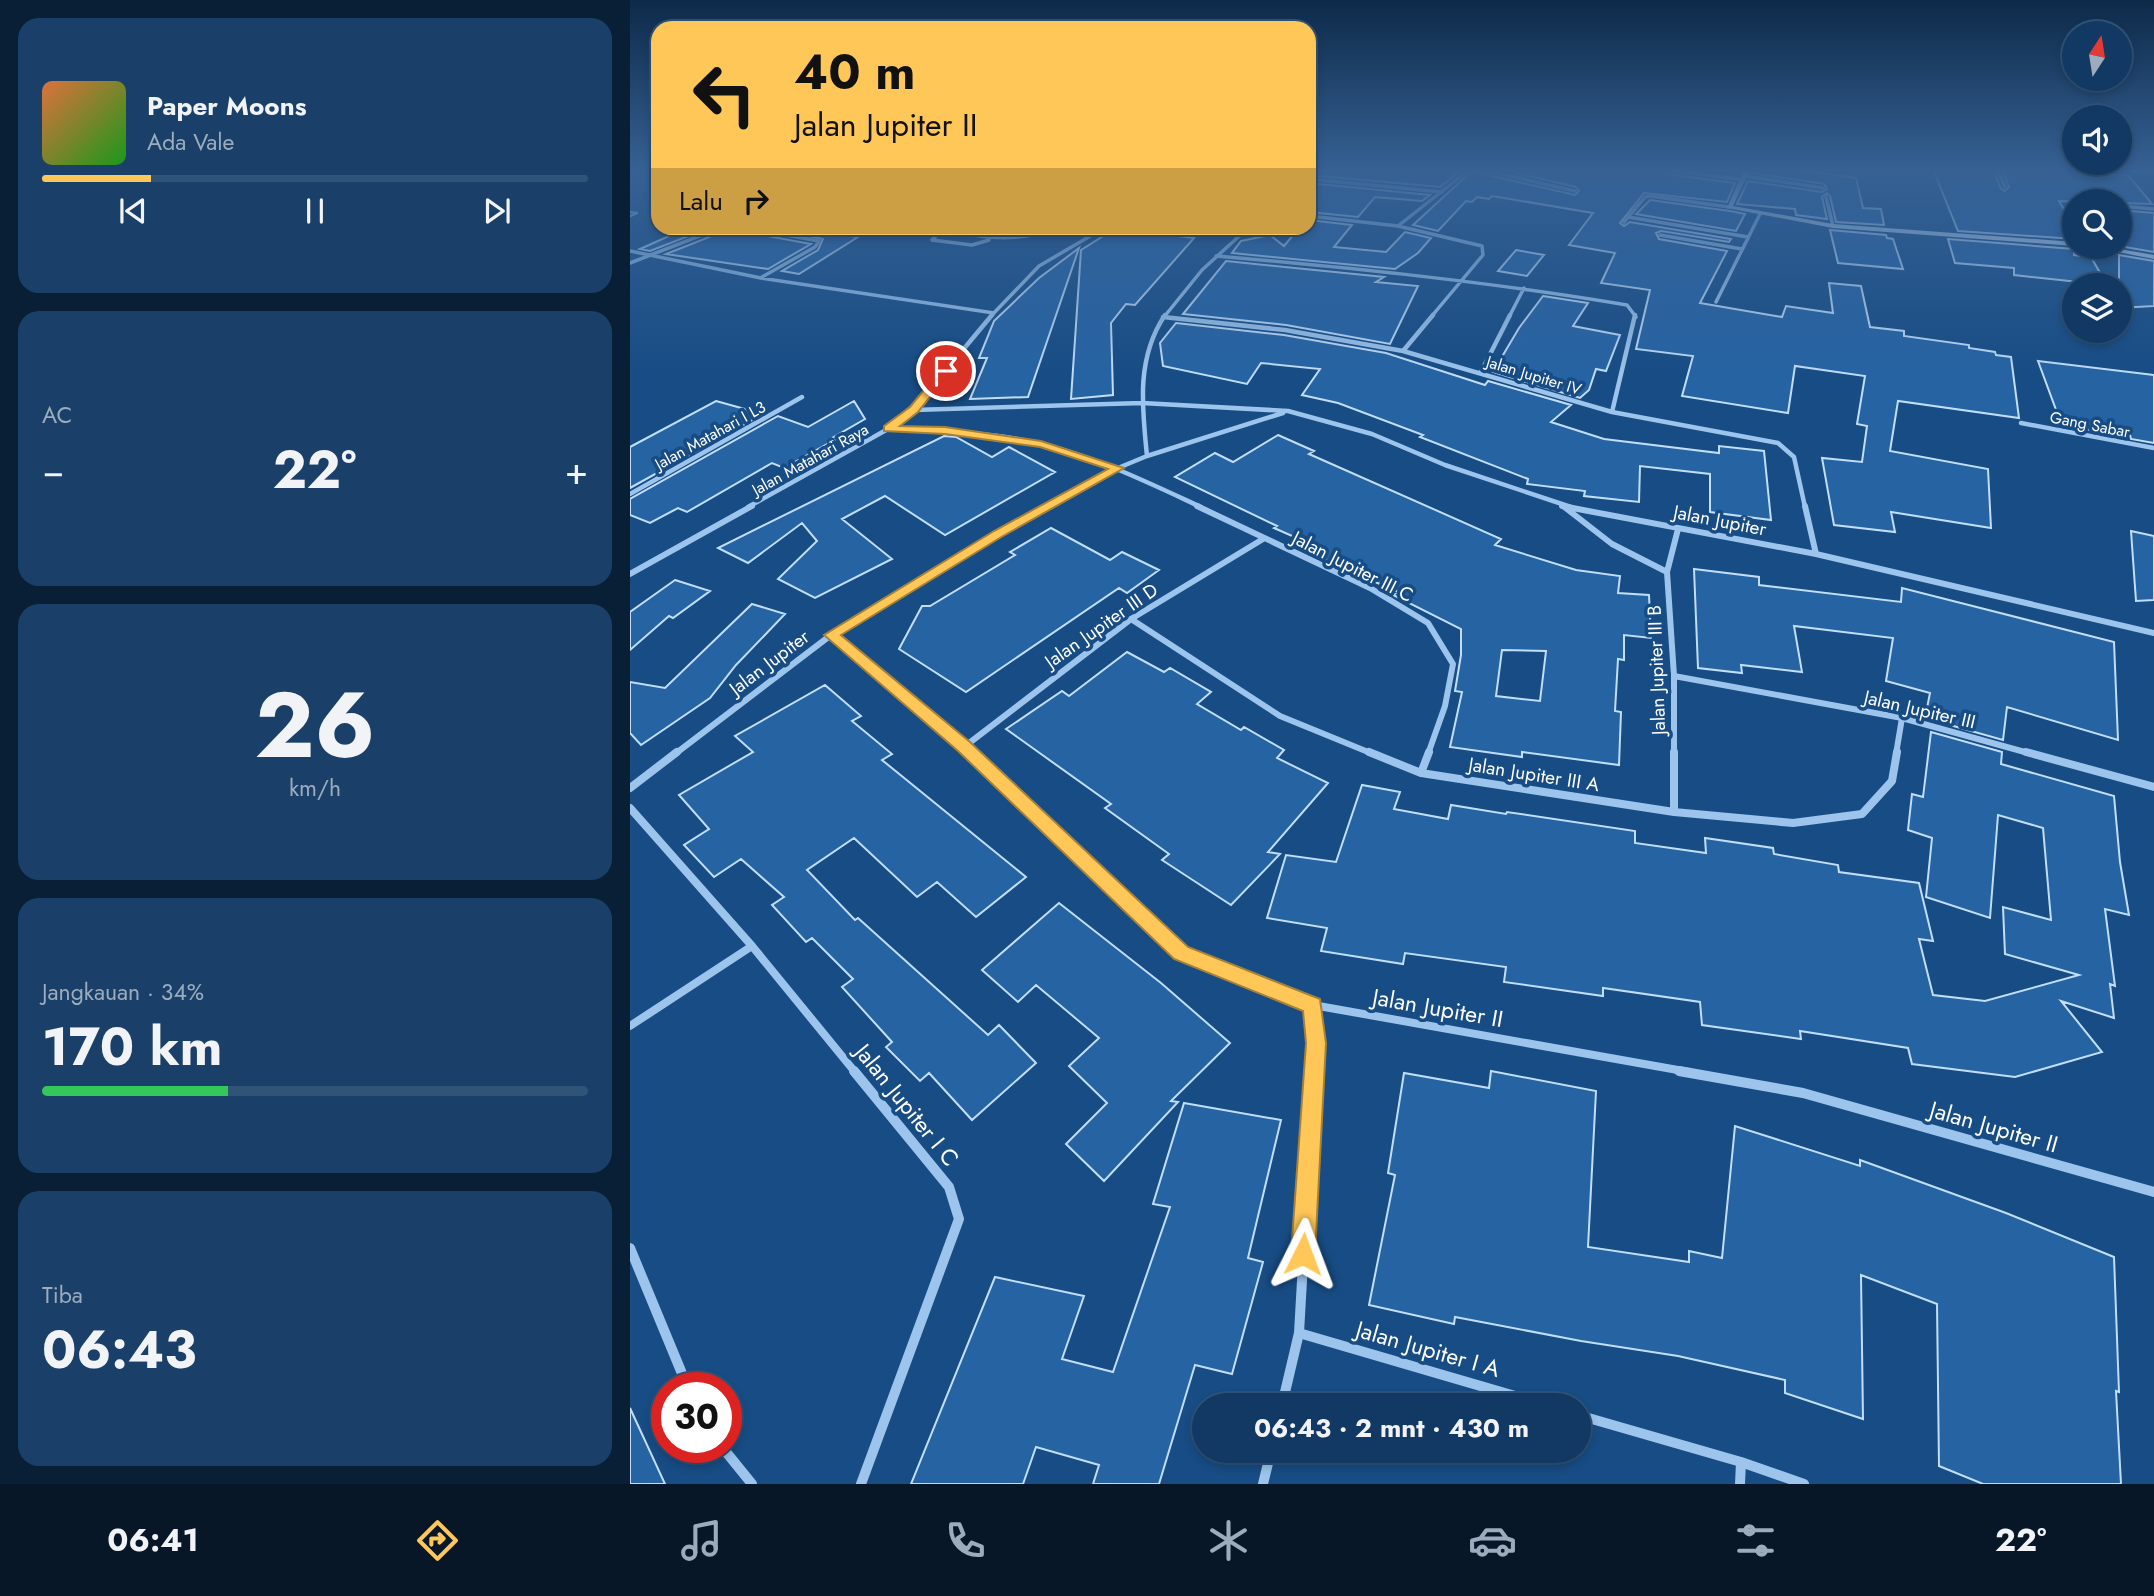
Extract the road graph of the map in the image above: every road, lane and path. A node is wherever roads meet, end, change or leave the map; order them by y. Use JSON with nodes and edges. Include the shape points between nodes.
{"nodes":[{"id":1,"x":694,"y":238,"type":"edge"},
{"id":2,"x":804,"y":238,"type":"edge"},
{"id":3,"x":934,"y":238,"type":"edge"},
{"id":4,"x":988,"y":238,"type":"edge"},
{"id":5,"x":1031,"y":238,"type":"edge"},
{"id":6,"x":1084,"y":238,"type":"edge"},
{"id":7,"x":1236,"y":238,"type":"edge"},
{"id":8,"x":1456,"y":238,"type":"edge"},
{"id":9,"x":1679,"y":238,"type":"edge"},
{"id":10,"x":1747,"y":238,"type":"edge"},
{"id":11,"x":1997,"y":238,"type":"edge"},
{"id":12,"x":992,"y":239,"type":"junction"},
{"id":13,"x":2062,"y":243,"type":"edge"},
{"id":14,"x":1742,"y":249,"type":"junction"},
{"id":15,"x":630,"y":251,"type":"edge"},
{"id":16,"x":2132,"y":253,"type":"edge"},
{"id":17,"x":651,"y":255,"type":"junction"},
{"id":18,"x":1216,"y":256,"type":"junction"},
{"id":19,"x":2154,"y":257,"type":"edge"},
{"id":20,"x":630,"y":263,"type":"edge"},
{"id":21,"x":761,"y":278,"type":"junction"},
{"id":22,"x":1460,"y":281,"type":"junction"},
{"id":23,"x":1524,"y":288,"type":"junction"},
{"id":24,"x":1716,"y":302,"type":"dead end"},
{"id":25,"x":994,"y":313,"type":"junction"},
{"id":26,"x":1163,"y":317,"type":"junction"},
{"id":27,"x":1403,"y":351,"type":"junction"},
{"id":28,"x":1481,"y":372,"type":"junction"},
{"id":29,"x":802,"y":397,"type":"dead end"},
{"id":30,"x":1142,"y":403,"type":"junction"},
{"id":31,"x":914,"y":410,"type":"junction"},
{"id":32,"x":1288,"y":411,"type":"junction"},
{"id":33,"x":1612,"y":412,"type":"junction"},
{"id":34,"x":2021,"y":423,"type":"dead end"},
{"id":35,"x":888,"y":429,"type":"junction"},
{"id":36,"x":2154,"y":448,"type":"edge"},
{"id":37,"x":1147,"y":456,"type":"junction"},
{"id":38,"x":1118,"y":468,"type":"junction"},
{"id":39,"x":630,"y":494,"type":"edge"},
{"id":40,"x":1563,"y":506,"type":"junction"},
{"id":41,"x":1678,"y":529,"type":"junction"},
{"id":42,"x":1263,"y":539,"type":"junction"},
{"id":43,"x":1815,"y":554,"type":"junction"},
{"id":44,"x":1667,"y":572,"type":"junction"},
{"id":45,"x":630,"y":574,"type":"edge"},
{"id":46,"x":1131,"y":619,"type":"junction"},
{"id":47,"x":2154,"y":633,"type":"edge"},
{"id":48,"x":831,"y":635,"type":"junction"},
{"id":49,"x":1674,"y":676,"type":"junction"},
{"id":50,"x":1902,"y":718,"type":"junction"},
{"id":51,"x":964,"y":747,"type":"junction"},
{"id":52,"x":1421,"y":773,"type":"junction"},
{"id":53,"x":2154,"y":787,"type":"edge"},
{"id":54,"x":630,"y":788,"type":"edge"},
{"id":55,"x":630,"y":808,"type":"edge"},
{"id":56,"x":1674,"y":812,"type":"junction"},
{"id":57,"x":752,"y":946,"type":"junction"},
{"id":58,"x":1313,"y":1005,"type":"junction"},
{"id":59,"x":630,"y":1027,"type":"edge"},
{"id":60,"x":2154,"y":1192,"type":"edge"},
{"id":61,"x":630,"y":1248,"type":"edge"},
{"id":62,"x":1298,"y":1333,"type":"junction"},
{"id":63,"x":681,"y":1372,"type":"edge"},
{"id":64,"x":1285,"y":1393,"type":"edge"},
{"id":65,"x":1505,"y":1393,"type":"edge"},
{"id":66,"x":1591,"y":1419,"type":"edge"},
{"id":67,"x":1741,"y":1462,"type":"junction"},
{"id":68,"x":735,"y":1463,"type":"edge"},
{"id":69,"x":1268,"y":1463,"type":"edge"},
{"id":70,"x":752,"y":1484,"type":"edge"},
{"id":71,"x":861,"y":1484,"type":"edge"},
{"id":72,"x":1263,"y":1484,"type":"edge"},
{"id":73,"x":1740,"y":1484,"type":"edge"},
{"id":74,"x":1804,"y":1484,"type":"edge"}],
"edges":[{"from":1,"to":17,"type":"street"},
{"from":2,"to":21,"type":"street","via":[[819,241]]},
{"from":3,"to":12,"type":"street","via":[[972,245]]},
{"from":4,"to":12,"type":"street"},
{"from":5,"to":12,"type":"street"},
{"from":6,"to":25,"type":"street","name":"Jalan Matahari Raya","via":[[1032,272]]},
{"from":7,"to":18,"type":"street"},
{"from":8,"to":22,"type":"street","via":[[1478,243],[1483,255]]},
{"from":9,"to":14,"type":"street"},
{"from":10,"to":14,"type":"street"},
{"from":11,"to":13,"type":"street"},
{"from":14,"to":24,"type":"street"},
{"from":15,"to":17,"type":"street"},
{"from":16,"to":19,"type":"street"},
{"from":17,"to":20,"type":"street"},
{"from":17,"to":21,"type":"street"},
{"from":18,"to":22,"type":"street"},
{"from":18,"to":26,"type":"street"},
{"from":21,"to":25,"type":"street"},
{"from":22,"to":23,"type":"street"},
{"from":22,"to":27,"type":"street"},
{"from":23,"to":28,"type":"street"},
{"from":23,"to":33,"type":"street","via":[[1627,305],[1636,317]]},
{"from":25,"to":31,"type":"street","name":"Jalan Matahari Raya"},
{"from":26,"to":27,"type":"street","name":"Jalan Jupiter IV","via":[[1285,330]]},
{"from":26,"to":30,"type":"street","via":[[1146,357]]},
{"from":27,"to":28,"type":"street","name":"Jalan Jupiter IV"},
{"from":28,"to":33,"type":"street","name":"Jalan Jupiter IV"},
{"from":29,"to":39,"type":"street","name":"Jalan Matahari I L3"},
{"from":30,"to":31,"type":"street","name":"Jalan Jupiter"},
{"from":30,"to":32,"type":"street","name":"Jalan Jupiter"},
{"from":30,"to":37,"type":"street"},
{"from":31,"to":35,"type":"street","name":"Jalan Matahari Raya"},
{"from":32,"to":37,"type":"street","name":"Jalan Jupiter"},
{"from":32,"to":40,"type":"street","name":"Jalan Jupiter","via":[[1372,434]]},
{"from":33,"to":43,"type":"street","name":"Jalan Jupiter IV","via":[[1778,443],[1794,457]]},
{"from":34,"to":36,"type":"street","name":"Gang Sabar"},
{"from":35,"to":38,"type":"street","via":[[945,430],[1041,444]]},
{"from":35,"to":45,"type":"street","name":"Jalan Matahari Raya"},
{"from":37,"to":38,"type":"street","name":"Jalan Jupiter"},
{"from":38,"to":42,"type":"street","name":"Jalan Jupiter III C"},
{"from":38,"to":48,"type":"street","name":"Jalan Jupiter","via":[[998,533]]},
{"from":40,"to":41,"type":"street","name":"Jalan Jupiter"},
{"from":40,"to":44,"type":"street","via":[[1622,552]]},
{"from":41,"to":43,"type":"street","name":"Jalan Jupiter"},
{"from":41,"to":44,"type":"street","name":"Jalan Jupiter III B"},
{"from":42,"to":46,"type":"street","name":"Jalan Jupiter III D"},
{"from":42,"to":52,"type":"street","name":"Jalan Jupiter III C","via":[[1370,588],[1428,623],[1453,664],[1445,706]]},
{"from":43,"to":47,"type":"street","name":"Jalan Jupiter"},
{"from":44,"to":49,"type":"street","name":"Jalan Jupiter III B"},
{"from":46,"to":51,"type":"street","name":"Jalan Jupiter III D"},
{"from":46,"to":52,"type":"street","name":"Jalan Jupiter III A","via":[[1280,716]]},
{"from":48,"to":51,"type":"street","name":"Jalan Jupiter II"},
{"from":48,"to":54,"type":"street","name":"Jalan Jupiter"},
{"from":49,"to":50,"type":"street","name":"Jalan Jupiter III"},
{"from":49,"to":56,"type":"street","name":"Jalan Jupiter III B"},
{"from":50,"to":53,"type":"street","name":"Jalan Jupiter III"},
{"from":50,"to":56,"type":"street","name":"Jalan Jupiter III A","via":[[1892,781],[1862,814],[1793,823]]},
{"from":51,"to":58,"type":"street","name":"Jalan Jupiter II","via":[[1181,953]]},
{"from":52,"to":56,"type":"street","name":"Jalan Jupiter III A"},
{"from":55,"to":57,"type":"street","name":"Jalan Jupiter I C"},
{"from":57,"to":59,"type":"street"},
{"from":57,"to":71,"type":"street","name":"Jalan Jupiter I C","via":[[949,1187],[959,1219]]},
{"from":58,"to":60,"type":"street","name":"Jalan Jupiter II","via":[[1803,1093]]},
{"from":58,"to":62,"type":"street","via":[[1316,1043]]},
{"from":61,"to":63,"type":"street"},
{"from":62,"to":64,"type":"street"},
{"from":62,"to":65,"type":"street","name":"Jalan Jupiter I A"},
{"from":66,"to":67,"type":"street"},
{"from":67,"to":73,"type":"street"},
{"from":67,"to":74,"type":"street"},
{"from":68,"to":70,"type":"street"},
{"from":69,"to":72,"type":"street"}]}
